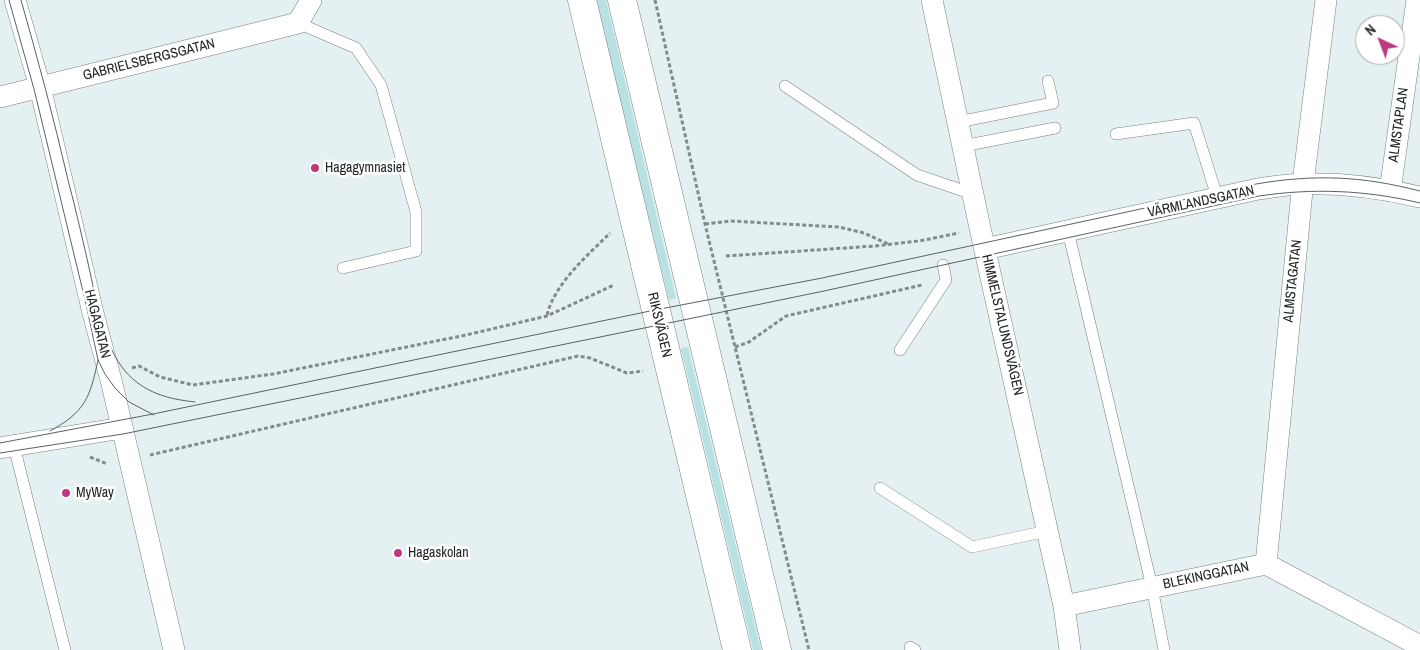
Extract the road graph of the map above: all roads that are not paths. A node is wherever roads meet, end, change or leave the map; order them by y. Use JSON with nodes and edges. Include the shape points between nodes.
{"nodes":[{"id":1,"x":15,"y":0,"type":"edge"},
{"id":2,"x":311,"y":0,"type":"edge"},
{"id":3,"x":582,"y":0,"type":"edge"},
{"id":4,"x":622,"y":0,"type":"edge"},
{"id":5,"x":932,"y":0,"type":"edge"},
{"id":6,"x":1326,"y":0,"type":"edge"},
{"id":7,"x":1417,"y":0,"type":"edge"},
{"id":8,"x":298,"y":22,"type":"junction"},
{"id":9,"x":1048,"y":81,"type":"dead end"},
{"id":10,"x":785,"y":86,"type":"dead end"},
{"id":11,"x":40,"y":87,"type":"junction"},
{"id":12,"x":0,"y":97,"type":"edge"},
{"id":13,"x":958,"y":122,"type":"junction"},
{"id":14,"x":1055,"y":128,"type":"dead end"},
{"id":15,"x":1116,"y":134,"type":"dead end"},
{"id":16,"x":963,"y":146,"type":"junction"},
{"id":17,"x":1303,"y":184,"type":"junction"},
{"id":18,"x":1390,"y":191,"type":"junction"},
{"id":19,"x":973,"y":194,"type":"junction"},
{"id":20,"x":1420,"y":197,"type":"edge"},
{"id":21,"x":1218,"y":201,"type":"junction"},
{"id":22,"x":1068,"y":231,"type":"junction"},
{"id":23,"x":985,"y":249,"type":"junction"},
{"id":24,"x":943,"y":264,"type":"dead end"},
{"id":25,"x":343,"y":268,"type":"dead end"},
{"id":26,"x":900,"y":350,"type":"dead end"},
{"id":27,"x":122,"y":428,"type":"junction"},
{"id":28,"x":7,"y":447,"type":"edge"},
{"id":29,"x":880,"y":488,"type":"dead end"},
{"id":30,"x":1047,"y":531,"type":"junction"},
{"id":31,"x":1266,"y":564,"type":"junction"},
{"id":32,"x":1152,"y":587,"type":"junction"},
{"id":33,"x":1064,"y":606,"type":"junction"},
{"id":34,"x":1420,"y":646,"type":"edge"},
{"id":35,"x":65,"y":650,"type":"edge"},
{"id":36,"x":174,"y":650,"type":"edge"},
{"id":37,"x":737,"y":650,"type":"edge"},
{"id":38,"x":777,"y":650,"type":"edge"},
{"id":39,"x":1070,"y":650,"type":"edge"},
{"id":40,"x":1164,"y":650,"type":"edge"}],
"edges":[{"from":1,"to":11,"type":"street","name":"HAGAGATAN"},
{"from":2,"to":8,"type":"street"},
{"from":3,"to":37,"type":"highway","name":"RIKSVÄGEN"},
{"from":4,"to":38,"type":"highway"},
{"from":5,"to":13,"type":"street","name":"HIMMELSTALUNDSVÄGEN"},
{"from":6,"to":17,"type":"street","name":"ALMSTAGATAN"},
{"from":7,"to":18,"type":"street","name":"ALMSTAPLAN"},
{"from":8,"to":11,"type":"street","name":"GABRIELSBERGSGATAN"},
{"from":8,"to":25,"type":"lane","via":[[356,48],[381,84],[416,212],[416,251]]},
{"from":9,"to":13,"type":"lane","via":[[1053,103]]},
{"from":10,"to":19,"type":"lane","via":[[917,175]]},
{"from":11,"to":12,"type":"street","name":"GABRIELSBERGSGATAN"},
{"from":11,"to":27,"type":"street","name":"HAGAGATAN"},
{"from":13,"to":16,"type":"street","name":"HIMMELSTALUNDSVÄGEN"},
{"from":14,"to":16,"type":"lane"},
{"from":15,"to":21,"type":"lane","via":[[1194,123]]},
{"from":16,"to":19,"type":"street","name":"HIMMELSTALUNDSVÄGEN"},
{"from":17,"to":18,"type":"street","name":"VÄRMLANDSGATAN","via":[[1365,186]]},
{"from":17,"to":21,"type":"street","name":"VÄRMLANDSGATAN","via":[[1258,189]]},
{"from":17,"to":31,"type":"street","name":"ALMSTAGATAN"},
{"from":18,"to":20,"type":"street","name":"VÄRMLANDSGATAN"},
{"from":19,"to":23,"type":"street","name":"HIMMELSTALUNDSVÄGEN"},
{"from":21,"to":22,"type":"street","name":"VÄRMLANDSGATAN"},
{"from":22,"to":23,"type":"street","name":"VÄRMLANDSGATAN"},
{"from":22,"to":32,"type":"lane"},
{"from":23,"to":30,"type":"street","name":"HIMMELSTALUNDSVÄGEN"},
{"from":24,"to":26,"type":"lane","via":[[946,280]]},
{"from":27,"to":28,"type":"street"},
{"from":27,"to":36,"type":"street","name":"HAGAGATAN"},
{"from":28,"to":35,"type":"lane"},
{"from":29,"to":30,"type":"lane","via":[[972,547]]},
{"from":30,"to":33,"type":"street","name":"HIMMELSTALUNDSVÄGEN"},
{"from":31,"to":32,"type":"street","name":"BLEKINGGATAN"},
{"from":31,"to":34,"type":"street","name":"BLEKINGGATAN"},
{"from":32,"to":33,"type":"street","name":"BLEKINGGATAN"},
{"from":32,"to":40,"type":"lane"},
{"from":33,"to":39,"type":"street","name":"HIMMELSTALUNDSVÄGEN"}]}
